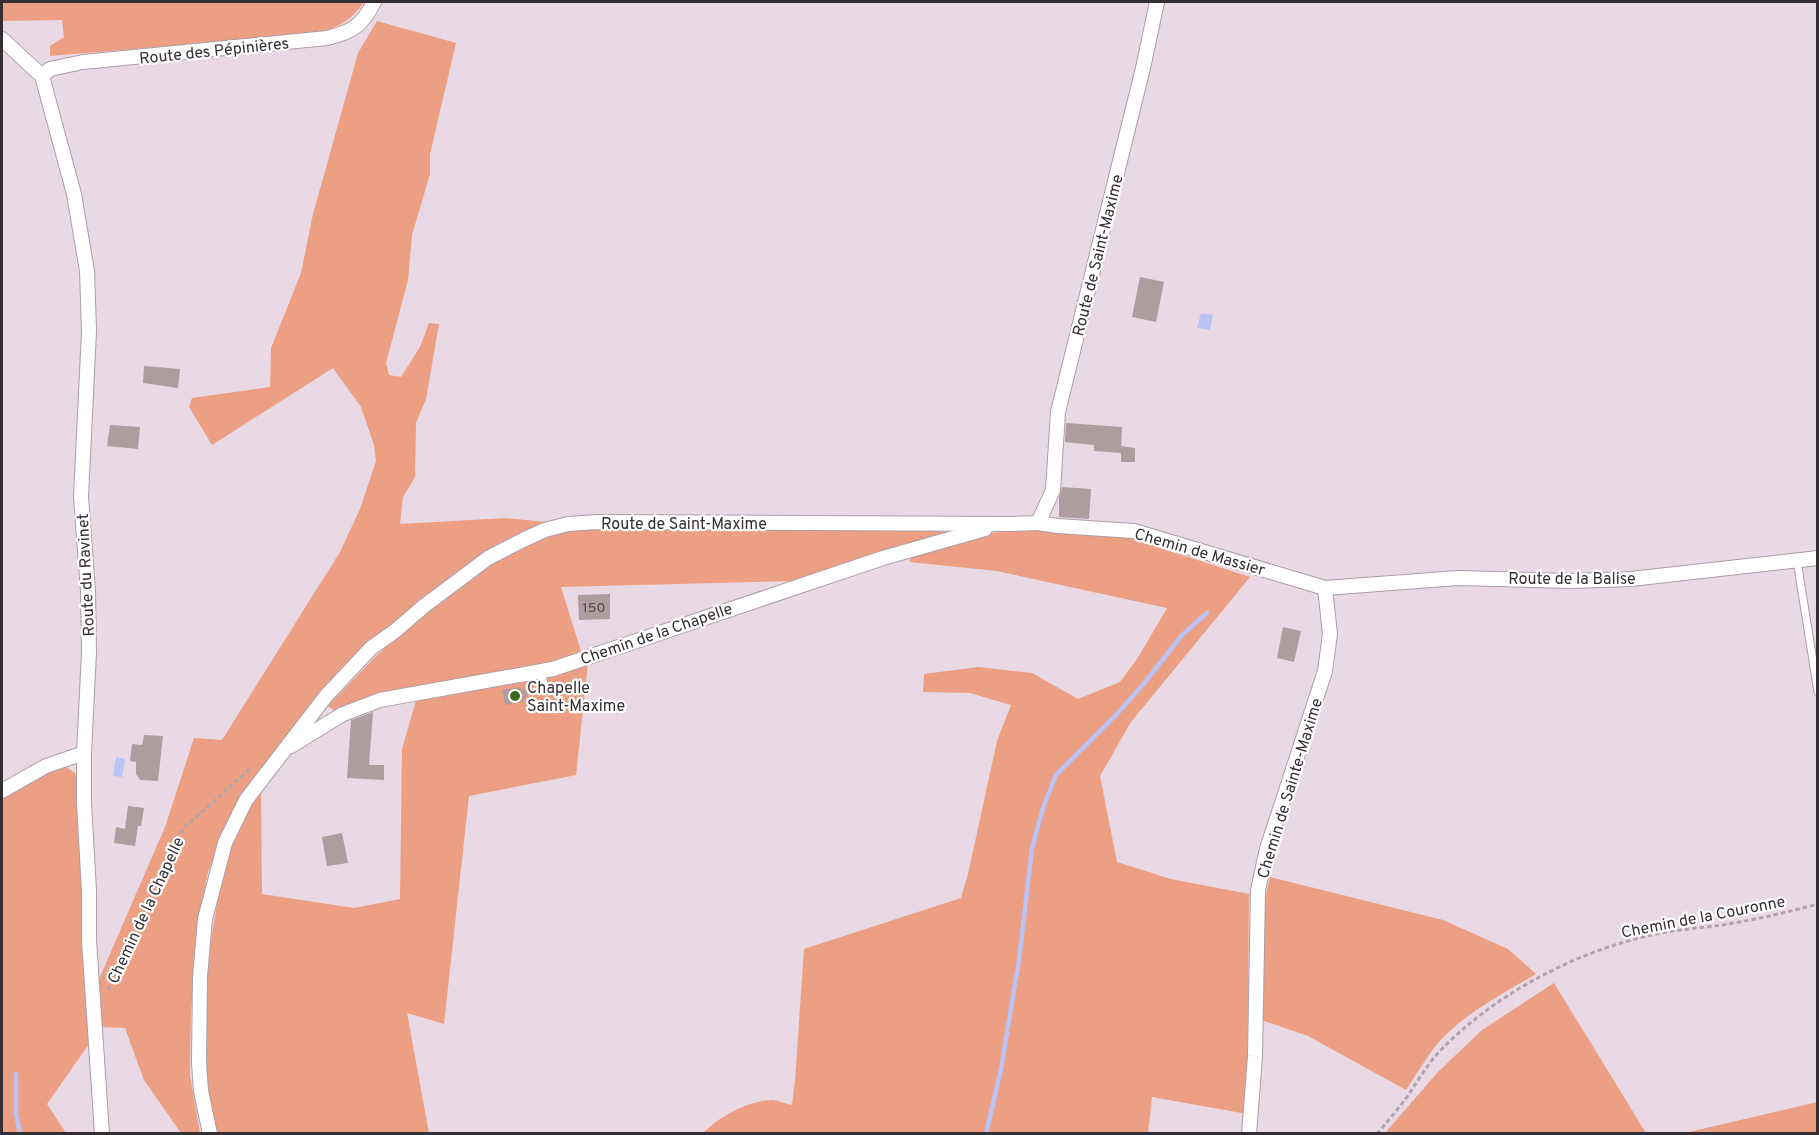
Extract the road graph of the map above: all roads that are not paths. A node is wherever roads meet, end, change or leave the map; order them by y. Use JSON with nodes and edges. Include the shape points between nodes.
{"nodes":[{"id":1,"x":374,"y":2,"type":"edge"},
{"id":2,"x":1157,"y":2,"type":"edge"},
{"id":3,"x":2,"y":39,"type":"edge"},
{"id":4,"x":42,"y":76,"type":"junction"},
{"id":5,"x":1038,"y":523,"type":"junction"},
{"id":6,"x":1002,"y":524,"type":"junction"},
{"id":7,"x":1818,"y":558,"type":"edge"},
{"id":8,"x":1797,"y":561,"type":"junction"},
{"id":9,"x":1325,"y":588,"type":"junction"},
{"id":10,"x":1818,"y":692,"type":"edge"},
{"id":11,"x":284,"y":751,"type":"junction"},
{"id":12,"x":84,"y":753,"type":"junction"},
{"id":13,"x":2,"y":791,"type":"edge"},
{"id":14,"x":102,"y":1134,"type":"edge"},
{"id":15,"x":210,"y":1134,"type":"edge"},
{"id":16,"x":1249,"y":1134,"type":"edge"}],
"edges":[{"from":1,"to":4,"type":"street","name":"Route des Pépinières","via":[[364,20],[354,28],[327,38],[83,62],[50,69]]},
{"from":2,"to":5,"type":"street","name":"Route de Saint-Maxime","via":[[1058,412],[1053,490]]},
{"from":3,"to":4,"type":"street"},
{"from":4,"to":12,"type":"street","name":"Route du Ravinet","via":[[76,202],[87,281],[89,331],[81,497],[89,651]]},
{"from":5,"to":6,"type":"street","name":"Route de Saint-Maxime"},
{"from":5,"to":9,"type":"street","name":"Chemin de Massier","via":[[1134,531]]},
{"from":6,"to":11,"type":"street","name":"Chemin de la Chapelle","via":[[883,558],[553,669],[543,677],[453,685],[380,700],[343,714]]},
{"from":6,"to":11,"type":"street","name":"Route de Saint-Maxime","via":[[597,522],[545,530],[488,558],[371,648],[326,696]]},
{"from":7,"to":8,"type":"street","name":"Route de la Balise"},
{"from":8,"to":9,"type":"street","name":"Route de la Balise","via":[[1631,579],[1458,578]]},
{"from":8,"to":10,"type":"lane"},
{"from":9,"to":16,"type":"street","name":"Chemin de Sainte-Maxime","via":[[1330,634],[1325,670],[1270,838],[1258,890],[1255,1056]]},
{"from":11,"to":15,"type":"street","name":"Route de Saint-Maxime","via":[[246,800],[233,824],[205,919],[199,1063]]},
{"from":12,"to":13,"type":"street","via":[[46,766]]},
{"from":12,"to":14,"type":"street","name":"Route du Ravinet"}]}
